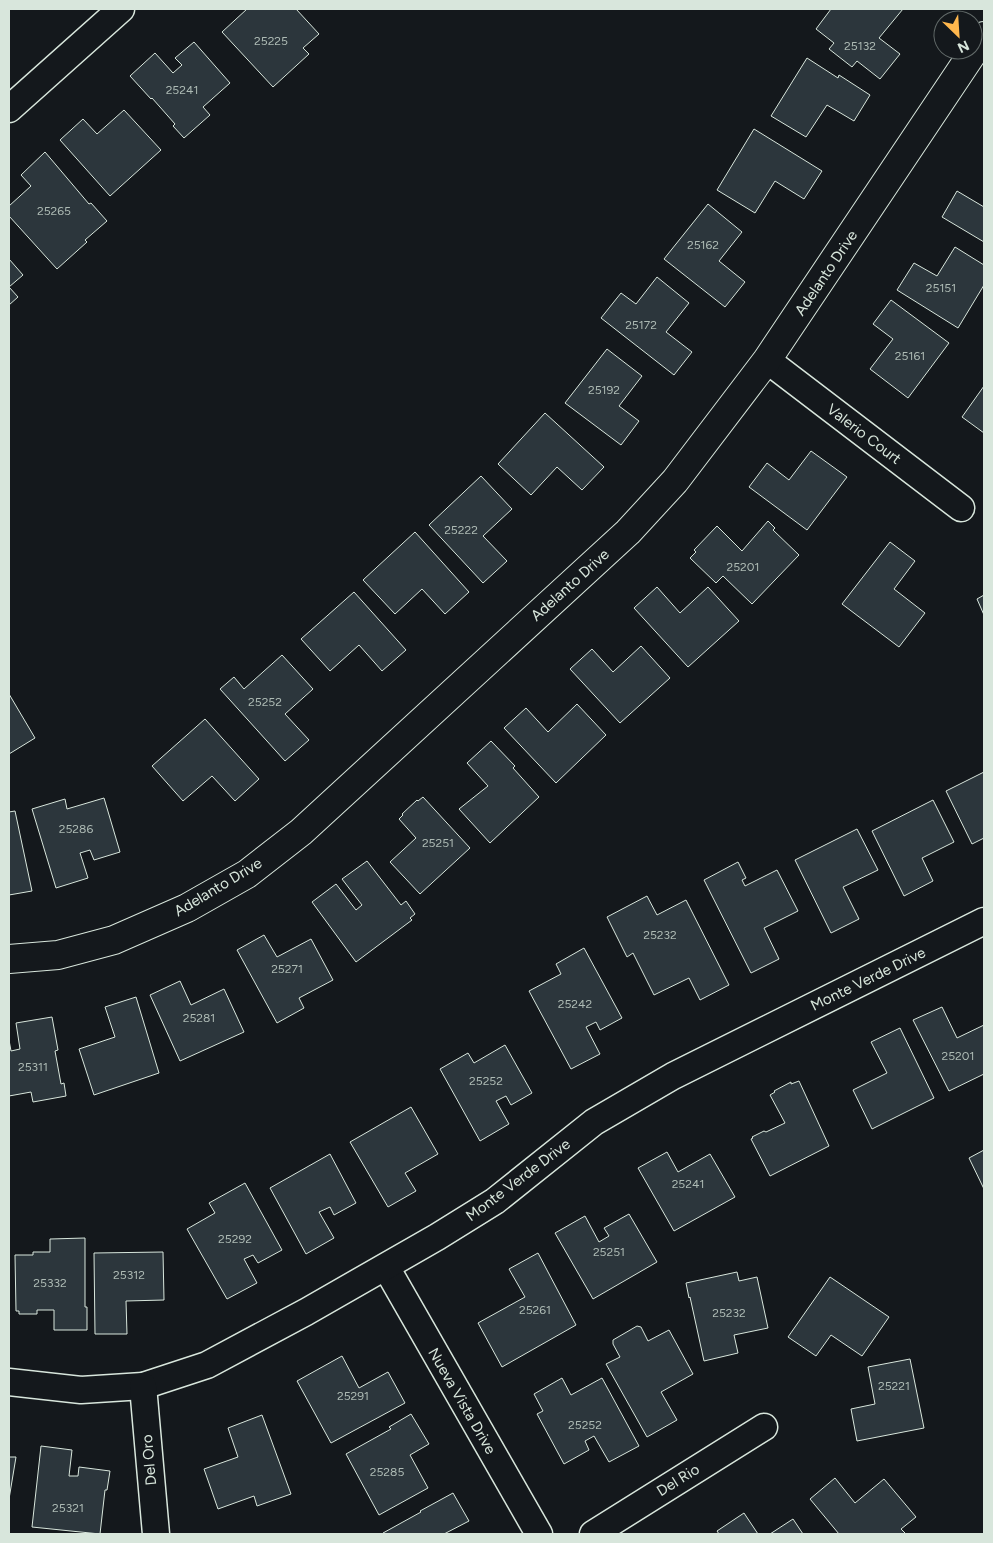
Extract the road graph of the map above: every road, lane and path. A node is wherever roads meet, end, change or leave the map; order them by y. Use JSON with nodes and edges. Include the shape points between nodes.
{"nodes":[{"id":1,"x":121,"y":9,"type":"edge"},
{"id":2,"x":984,"y":36,"type":"edge"},
{"id":3,"x":9,"y":109,"type":"edge"},
{"id":4,"x":767,"y":360,"type":"junction"},
{"id":5,"x":961,"y":508,"type":"dead end"},
{"id":6,"x":984,"y":922,"type":"edge"},
{"id":7,"x":9,"y":959,"type":"edge"},
{"id":8,"x":386,"y":1267,"type":"junction"},
{"id":9,"x":9,"y":1382,"type":"edge"},
{"id":10,"x":143,"y":1386,"type":"junction"},
{"id":11,"x":764,"y":1427,"type":"dead end"},
{"id":12,"x":156,"y":1534,"type":"edge"},
{"id":13,"x":538,"y":1534,"type":"edge"},
{"id":14,"x":592,"y":1534,"type":"edge"}],
"edges":[{"from":1,"to":3,"type":"street"},
{"from":2,"to":4,"type":"street","name":"Adelanto Drive"},
{"from":4,"to":5,"type":"street","name":"Valerio Court"},
{"from":4,"to":7,"type":"street","name":"Adelanto Drive","via":[[675,481],[628,532],[300,832],[247,874],[187,908],[114,940],[58,955]]},
{"from":6,"to":8,"type":"street","name":"Monte Verde Drive","via":[[673,1076],[594,1122],[495,1201]]},
{"from":8,"to":10,"type":"street","name":"Monte Verde Drive","via":[[208,1365]]},
{"from":8,"to":13,"type":"street","name":"Nueva Vista Drive"},
{"from":9,"to":10,"type":"street","name":"Monte Verde Drive","via":[[81,1390]]},
{"from":10,"to":12,"type":"street","name":"Del Oro"},
{"from":11,"to":14,"type":"street","name":"Del Rio"}]}
